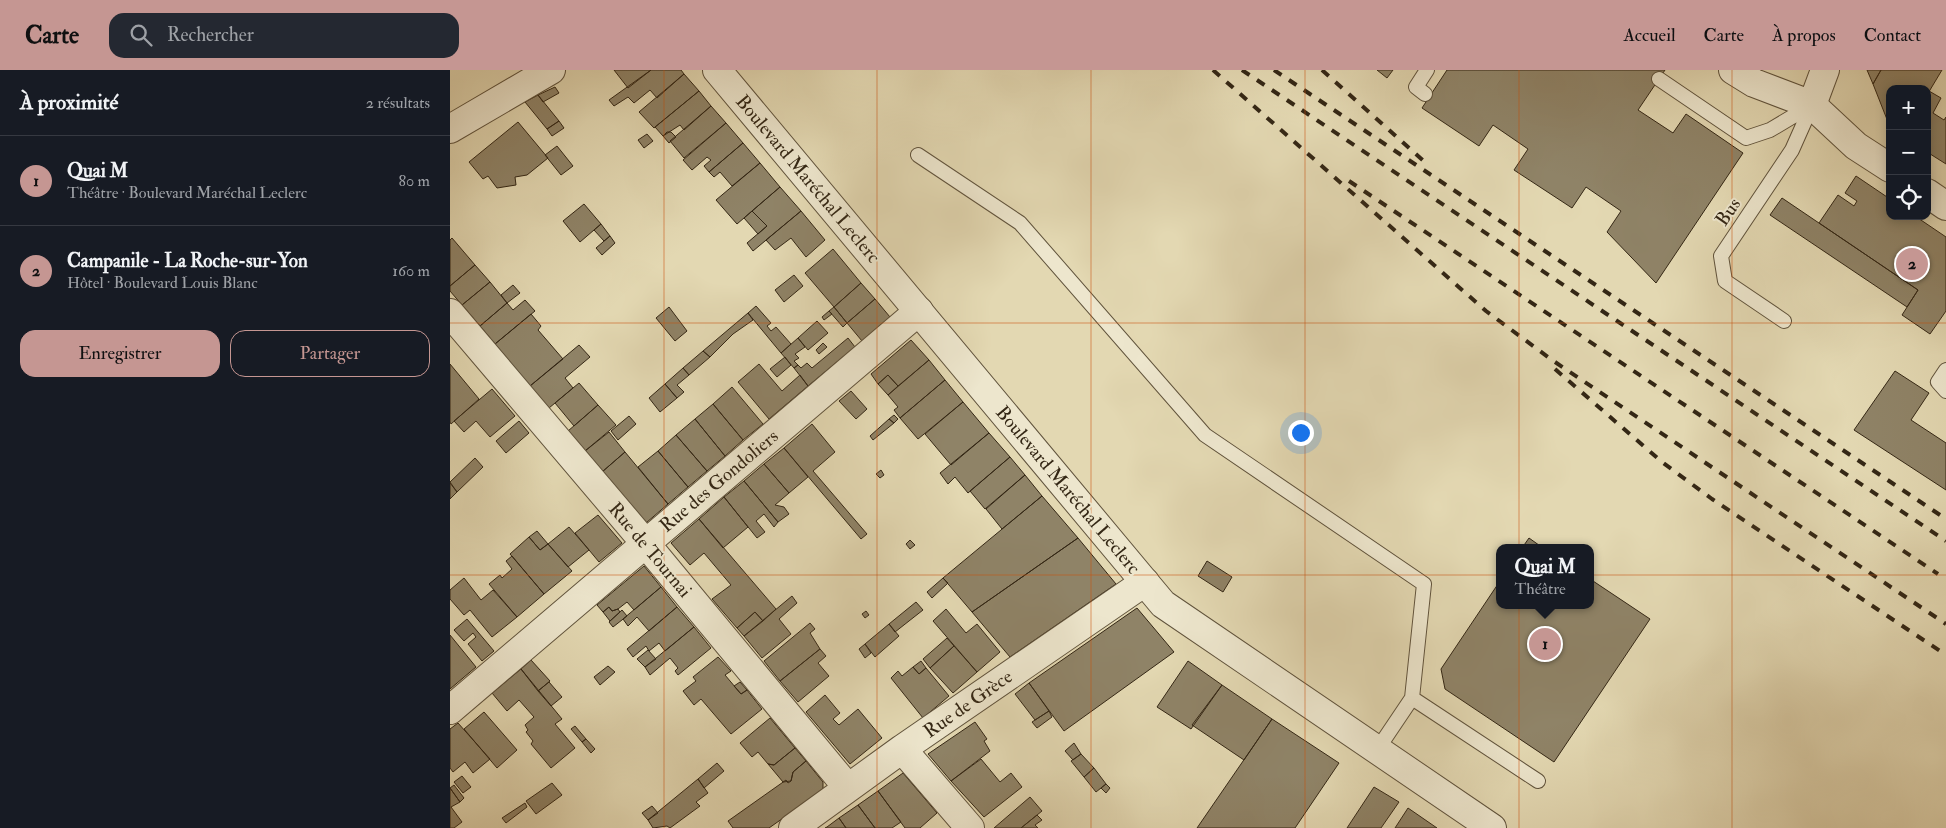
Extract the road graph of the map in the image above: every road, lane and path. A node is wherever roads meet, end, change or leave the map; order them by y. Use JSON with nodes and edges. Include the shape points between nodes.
{"nodes":[{"id":1,"x":551,"y":70,"type":"edge"},
{"id":2,"x":717,"y":70,"type":"edge"},
{"id":3,"x":1428,"y":70,"type":"edge"},
{"id":4,"x":1733,"y":70,"type":"edge"},
{"id":5,"x":1825,"y":70,"type":"edge"},
{"id":6,"x":1659,"y":80,"type":"dead end"},
{"id":7,"x":1425,"y":94,"type":"dead end"},
{"id":8,"x":1812,"y":105,"type":"junction"},
{"id":9,"x":450,"y":129,"type":"edge"},
{"id":10,"x":918,"y":155,"type":"dead end"},
{"id":11,"x":1886,"y":165,"type":"edge"},
{"id":12,"x":1931,"y":196,"type":"edge"},
{"id":13,"x":1946,"y":206,"type":"edge"},
{"id":14,"x":919,"y":311,"type":"junction"},
{"id":15,"x":450,"y":313,"type":"edge"},
{"id":16,"x":1784,"y":321,"type":"dead end"},
{"id":17,"x":1946,"y":370,"type":"edge"},
{"id":18,"x":1946,"y":391,"type":"edge"},
{"id":19,"x":646,"y":544,"type":"junction"},
{"id":20,"x":1144,"y":582,"type":"junction"},
{"id":21,"x":1412,"y":698,"type":"junction"},
{"id":22,"x":450,"y":710,"type":"edge"},
{"id":23,"x":902,"y":749,"type":"junction"},
{"id":24,"x":1376,"y":750,"type":"junction"},
{"id":25,"x":1538,"y":781,"type":"dead end"},
{"id":26,"x":848,"y":788,"type":"junction"},
{"id":27,"x":793,"y":828,"type":"edge"},
{"id":28,"x":970,"y":828,"type":"edge"},
{"id":29,"x":1492,"y":828,"type":"edge"}],
"edges":[{"from":1,"to":9,"type":"street"},
{"from":2,"to":14,"type":"street","name":"Boulevard Maréchal Leclerc"},
{"from":3,"to":7,"type":"lane","via":[[1416,87]]},
{"from":4,"to":8,"type":"street","via":[[1754,83]]},
{"from":5,"to":8,"type":"street"},
{"from":6,"to":8,"type":"lane","via":[[1746,138],[1770,130]]},
{"from":8,"to":11,"type":"street","via":[[1856,146]]},
{"from":8,"to":16,"type":"lane","name":"Bus","via":[[1792,150],[1721,256],[1725,281]]},
{"from":10,"to":21,"type":"lane","via":[[1020,223],[1205,435],[1424,584]]},
{"from":12,"to":13,"type":"street"},
{"from":14,"to":19,"type":"street","name":"Rue des Gondoliers"},
{"from":14,"to":20,"type":"street","name":"Boulevard Maréchal Leclerc"},
{"from":15,"to":19,"type":"street","name":"Rue de Tournai"},
{"from":17,"to":18,"type":"lane","via":[[1938,382]]},
{"from":19,"to":22,"type":"street","name":"Rue des Gondoliers"},
{"from":19,"to":26,"type":"street","name":"Rue de Tournai"},
{"from":20,"to":23,"type":"street","name":"Rue de Grèce"},
{"from":20,"to":24,"type":"street","name":"Boulevard Maréchal Leclerc","via":[[1163,604]]},
{"from":21,"to":24,"type":"lane"},
{"from":21,"to":25,"type":"lane"},
{"from":23,"to":26,"type":"street","name":"Rue de Grèce"},
{"from":23,"to":28,"type":"street"},
{"from":24,"to":29,"type":"street","name":"Boulevard Maréchal Leclerc"},
{"from":26,"to":27,"type":"street","name":"Rue de Grèce"}]}
